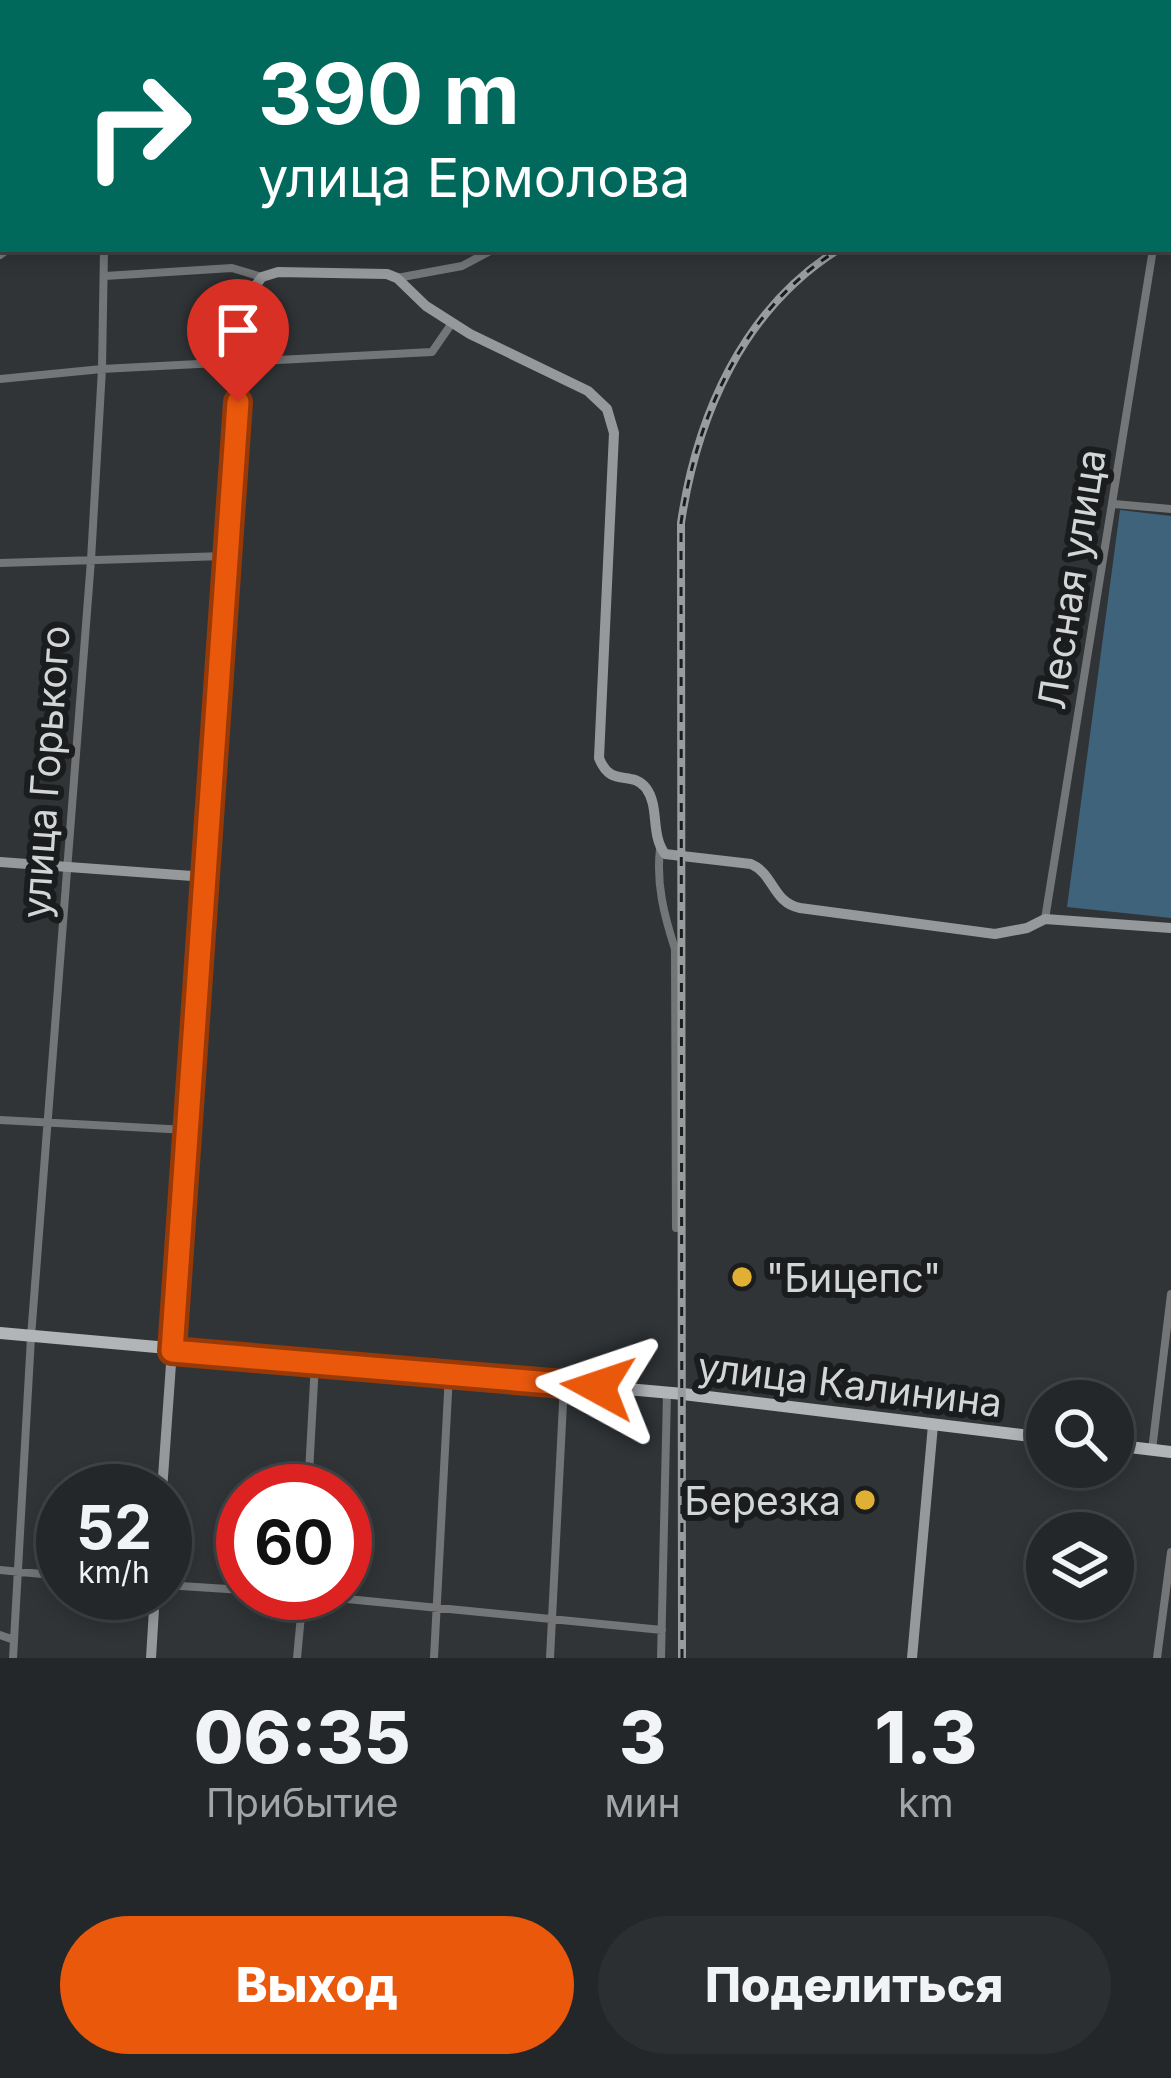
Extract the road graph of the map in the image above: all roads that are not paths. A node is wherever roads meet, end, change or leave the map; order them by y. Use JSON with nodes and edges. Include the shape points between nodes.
{"nodes":[{"id":1,"x":104,"y":252,"type":"edge"},
{"id":2,"x":488,"y":252,"type":"edge"},
{"id":3,"x":1153,"y":252,"type":"edge"},
{"id":4,"x":106,"y":276,"type":"junction"},
{"id":5,"x":262,"y":277,"type":"junction"},
{"id":6,"x":397,"y":278,"type":"junction"},
{"id":7,"x":452,"y":322,"type":"junction"},
{"id":8,"x":242,"y":363,"type":"junction"},
{"id":9,"x":102,"y":369,"type":"junction"},
{"id":10,"x":0,"y":379,"type":"edge"},
{"id":11,"x":1114,"y":504,"type":"junction"},
{"id":12,"x":1171,"y":509,"type":"edge"},
{"id":13,"x":225,"y":556,"type":"junction"},
{"id":14,"x":91,"y":560,"type":"junction"},
{"id":15,"x":0,"y":563,"type":"edge"},
{"id":16,"x":660,"y":848,"type":"junction"},
{"id":17,"x":0,"y":862,"type":"edge"},
{"id":18,"x":69,"y":866,"type":"junction"},
{"id":19,"x":206,"y":877,"type":"junction"},
{"id":20,"x":1045,"y":919,"type":"junction"},
{"id":21,"x":1171,"y":928,"type":"edge"},
{"id":22,"x":0,"y":1120,"type":"edge"},
{"id":23,"x":51,"y":1122,"type":"junction"},
{"id":24,"x":188,"y":1130,"type":"junction"},
{"id":25,"x":676,"y":1228,"type":"dead end"},
{"id":26,"x":1171,"y":1294,"type":"edge"},
{"id":27,"x":0,"y":1333,"type":"edge"},
{"id":28,"x":32,"y":1337,"type":"junction"},
{"id":29,"x":172,"y":1351,"type":"junction"},
{"id":30,"x":315,"y":1364,"type":"junction"},
{"id":31,"x":449,"y":1374,"type":"junction"},
{"id":32,"x":564,"y":1384,"type":"junction"},
{"id":33,"x":667,"y":1393,"type":"junction"},
{"id":34,"x":933,"y":1425,"type":"junction"},
{"id":35,"x":1026,"y":1436,"type":"edge"},
{"id":36,"x":1134,"y":1448,"type":"edge"},
{"id":37,"x":1152,"y":1450,"type":"junction"},
{"id":38,"x":1171,"y":1452,"type":"edge"},
{"id":39,"x":164,"y":1464,"type":"edge"},
{"id":40,"x":309,"y":1464,"type":"edge"},
{"id":41,"x":1171,"y":1552,"type":"edge"},
{"id":42,"x":0,"y":1570,"type":"edge"},
{"id":43,"x":19,"y":1572,"type":"junction"},
{"id":44,"x":36,"y":1574,"type":"edge"},
{"id":45,"x":372,"y":1600,"type":"edge"},
{"id":46,"x":437,"y":1606,"type":"junction"},
{"id":47,"x":552,"y":1617,"type":"junction"},
{"id":48,"x":153,"y":1620,"type":"edge"},
{"id":49,"x":301,"y":1620,"type":"edge"},
{"id":50,"x":662,"y":1630,"type":"junction"},
{"id":51,"x":0,"y":1635,"type":"edge"},
{"id":52,"x":14,"y":1640,"type":"junction"},
{"id":53,"x":13,"y":1658,"type":"edge"},
{"id":54,"x":151,"y":1658,"type":"edge"},
{"id":55,"x":297,"y":1658,"type":"edge"},
{"id":56,"x":434,"y":1658,"type":"edge"},
{"id":57,"x":550,"y":1658,"type":"edge"},
{"id":58,"x":661,"y":1658,"type":"edge"},
{"id":59,"x":912,"y":1658,"type":"edge"},
{"id":60,"x":1157,"y":1658,"type":"edge"}],
"edges":[{"from":1,"to":4,"type":"street","name":"улица Горького"},
{"from":2,"to":6,"type":"street","via":[[462,266]]},
{"from":3,"to":11,"type":"street","name":"Лесная улица"},
{"from":4,"to":5,"type":"street","via":[[232,268]]},
{"from":4,"to":9,"type":"street","name":"улица Горького"},
{"from":5,"to":6,"type":"street"},
{"from":5,"to":8,"type":"street"},
{"from":6,"to":7,"type":"street"},
{"from":7,"to":8,"type":"street","via":[[432,352]]},
{"from":7,"to":16,"type":"street","via":[[589,391],[607,409],[614,434],[599,758],[610,775],[647,789]]},
{"from":8,"to":9,"type":"street"},
{"from":8,"to":13,"type":"street"},
{"from":9,"to":10,"type":"street"},
{"from":9,"to":14,"type":"street","name":"улица Горького"},
{"from":11,"to":12,"type":"street"},
{"from":11,"to":20,"type":"street","name":"Лесная улица"},
{"from":13,"to":14,"type":"street"},
{"from":13,"to":19,"type":"street"},
{"from":14,"to":15,"type":"street"},
{"from":14,"to":18,"type":"street","name":"улица Горького"},
{"from":16,"to":20,"type":"street","via":[[671,857],[761,868],[780,900],[800,908],[995,934]]},
{"from":16,"to":25,"type":"street","via":[[663,911],[675,949]]},
{"from":17,"to":18,"type":"street"},
{"from":18,"to":19,"type":"street"},
{"from":18,"to":23,"type":"street","name":"улица Горького"},
{"from":19,"to":24,"type":"street"},
{"from":20,"to":21,"type":"street"},
{"from":22,"to":23,"type":"street"},
{"from":23,"to":24,"type":"street"},
{"from":23,"to":28,"type":"street","name":"улица Горького"},
{"from":24,"to":29,"type":"street"},
{"from":26,"to":37,"type":"street"},
{"from":27,"to":28,"type":"main road","name":"улица Калинина"},
{"from":28,"to":29,"type":"main road","name":"улица Калинина"},
{"from":28,"to":43,"type":"street","name":"улица Горького"},
{"from":29,"to":30,"type":"main road","name":"улица Калинина"},
{"from":29,"to":39,"type":"street"},
{"from":30,"to":31,"type":"main road","name":"улица Калинина"},
{"from":30,"to":40,"type":"street"},
{"from":31,"to":32,"type":"main road","name":"улица Калинина"},
{"from":31,"to":46,"type":"street"},
{"from":32,"to":33,"type":"main road","name":"улица Калинина"},
{"from":32,"to":47,"type":"street"},
{"from":33,"to":34,"type":"main road","name":"улица Калинина"},
{"from":33,"to":50,"type":"street"},
{"from":34,"to":35,"type":"main road","name":"улица Калинина"},
{"from":34,"to":59,"type":"street"},
{"from":36,"to":37,"type":"main road"},
{"from":37,"to":38,"type":"main road"},
{"from":41,"to":60,"type":"street"},
{"from":42,"to":43,"type":"street"},
{"from":43,"to":44,"type":"street"},
{"from":43,"to":52,"type":"street","name":"улица Горького"},
{"from":45,"to":46,"type":"street"},
{"from":46,"to":47,"type":"street"},
{"from":46,"to":56,"type":"street"},
{"from":47,"to":50,"type":"street"},
{"from":47,"to":57,"type":"street"},
{"from":48,"to":54,"type":"street"},
{"from":49,"to":55,"type":"street"},
{"from":50,"to":58,"type":"street"},
{"from":51,"to":52,"type":"street"},
{"from":52,"to":53,"type":"street","name":"улица Горького"}]}
